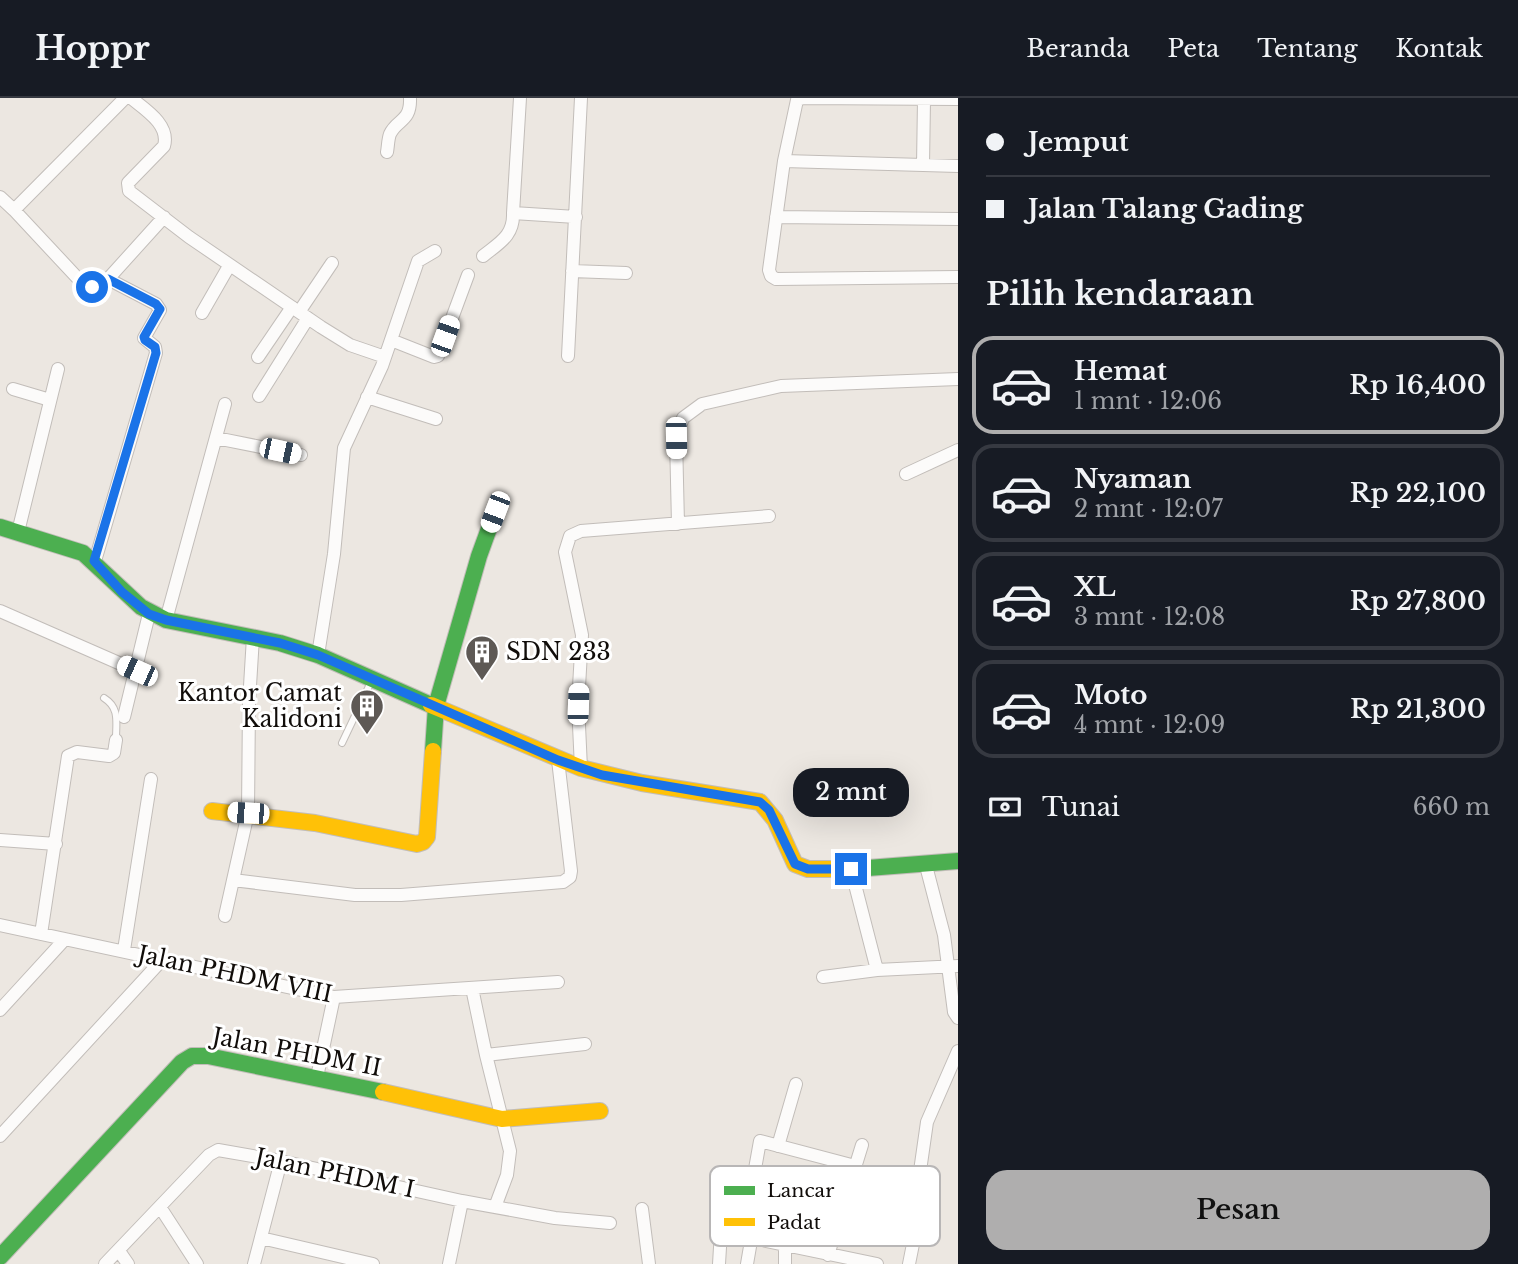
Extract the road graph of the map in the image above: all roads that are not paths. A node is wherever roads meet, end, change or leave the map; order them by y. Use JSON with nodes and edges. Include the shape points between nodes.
{"nodes":[{"id":1,"x":125,"y":98,"type":"edge"},
{"id":2,"x":131,"y":98,"type":"edge"},
{"id":3,"x":410,"y":98,"type":"edge"},
{"id":4,"x":520,"y":98,"type":"edge"},
{"id":5,"x":581,"y":98,"type":"edge"},
{"id":6,"x":958,"y":99,"type":"edge"},
{"id":7,"x":924,"y":100,"type":"edge"},
{"id":8,"x":387,"y":152,"type":"dead end"},
{"id":9,"x":784,"y":161,"type":"junction"},
{"id":10,"x":923,"y":165,"type":"junction"},
{"id":11,"x":958,"y":166,"type":"edge"},
{"id":12,"x":0,"y":197,"type":"edge"},
{"id":13,"x":15,"y":209,"type":"junction"},
{"id":14,"x":513,"y":214,"type":"junction"},
{"id":15,"x":164,"y":217,"type":"junction"},
{"id":16,"x":576,"y":217,"type":"junction"},
{"id":17,"x":776,"y":217,"type":"junction"},
{"id":18,"x":958,"y":219,"type":"edge"},
{"id":19,"x":435,"y":251,"type":"dead end"},
{"id":20,"x":483,"y":256,"type":"dead end"},
{"id":21,"x":332,"y":263,"type":"dead end"},
{"id":22,"x":229,"y":266,"type":"junction"},
{"id":23,"x":572,"y":271,"type":"junction"},
{"id":24,"x":626,"y":273,"type":"dead end"},
{"id":25,"x":468,"y":275,"type":"dead end"},
{"id":26,"x":958,"y":277,"type":"edge"},
{"id":27,"x":108,"y":279,"type":"junction"},
{"id":28,"x":300,"y":312,"type":"junction"},
{"id":29,"x":202,"y":313,"type":"dead end"},
{"id":30,"x":391,"y":340,"type":"junction"},
{"id":31,"x":568,"y":356,"type":"dead end"},
{"id":32,"x":258,"y":357,"type":"dead end"},
{"id":33,"x":384,"y":357,"type":"junction"},
{"id":34,"x":58,"y":369,"type":"dead end"},
{"id":35,"x":958,"y":379,"type":"edge"},
{"id":36,"x":13,"y":389,"type":"dead end"},
{"id":37,"x":259,"y":396,"type":"dead end"},
{"id":38,"x":367,"y":397,"type":"junction"},
{"id":39,"x":50,"y":400,"type":"junction"},
{"id":40,"x":225,"y":404,"type":"dead end"},
{"id":41,"x":436,"y":419,"type":"dead end"},
{"id":42,"x":216,"y":438,"type":"junction"},
{"id":43,"x":958,"y":450,"type":"edge"},
{"id":44,"x":301,"y":456,"type":"dead end"},
{"id":45,"x":906,"y":474,"type":"dead end"},
{"id":46,"x":495,"y":512,"type":"dead end"},
{"id":47,"x":769,"y":516,"type":"dead end"},
{"id":48,"x":678,"y":523,"type":"junction"},
{"id":49,"x":0,"y":527,"type":"edge"},
{"id":50,"x":18,"y":532,"type":"junction"},
{"id":51,"x":94,"y":561,"type":"junction"},
{"id":52,"x":0,"y":611,"type":"edge"},
{"id":53,"x":149,"y":614,"type":"junction"},
{"id":54,"x":166,"y":620,"type":"junction"},
{"id":55,"x":253,"y":638,"type":"junction"},
{"id":56,"x":318,"y":655,"type":"junction"},
{"id":57,"x":137,"y":671,"type":"junction"},
{"id":58,"x":372,"y":680,"type":"junction"},
{"id":59,"x":104,"y":698,"type":"dead end"},
{"id":60,"x":436,"y":706,"type":"junction"},
{"id":61,"x":124,"y":717,"type":"dead end"},
{"id":62,"x":116,"y":740,"type":"joint"},
{"id":63,"x":342,"y":743,"type":"dead end"},
{"id":64,"x":558,"y":760,"type":"junction"},
{"id":65,"x":581,"y":768,"type":"junction"},
{"id":66,"x":151,"y":779,"type":"dead end"},
{"id":67,"x":212,"y":811,"type":"dead end"},
{"id":68,"x":248,"y":813,"type":"junction"},
{"id":69,"x":0,"y":840,"type":"edge"},
{"id":70,"x":56,"y":844,"type":"junction"},
{"id":71,"x":925,"y":862,"type":"junction"},
{"id":72,"x":958,"y":862,"type":"edge"},
{"id":73,"x":851,"y":869,"type":"junction"},
{"id":74,"x":233,"y":880,"type":"junction"},
{"id":75,"x":225,"y":916,"type":"dead end"},
{"id":76,"x":0,"y":925,"type":"edge"},
{"id":77,"x":41,"y":934,"type":"junction"},
{"id":78,"x":65,"y":939,"type":"junction"},
{"id":79,"x":124,"y":950,"type":"junction"},
{"id":80,"x":161,"y":961,"type":"junction"},
{"id":81,"x":954,"y":967,"type":"edge"},
{"id":82,"x":877,"y":970,"type":"junction"},
{"id":83,"x":823,"y":977,"type":"dead end"},
{"id":84,"x":558,"y":982,"type":"dead end"},
{"id":85,"x":471,"y":988,"type":"junction"},
{"id":86,"x":334,"y":997,"type":"junction"},
{"id":87,"x":0,"y":1010,"type":"edge"},
{"id":88,"x":958,"y":1018,"type":"edge"},
{"id":89,"x":584,"y":1044,"type":"dead end"},
{"id":90,"x":958,"y":1051,"type":"edge"},
{"id":91,"x":485,"y":1055,"type":"junction"},
{"id":92,"x":317,"y":1077,"type":"junction"},
{"id":93,"x":796,"y":1084,"type":"dead end"},
{"id":94,"x":600,"y":1111,"type":"dead end"},
{"id":95,"x":502,"y":1119,"type":"junction"},
{"id":96,"x":0,"y":1136,"type":"edge"},
{"id":97,"x":862,"y":1145,"type":"dead end"},
{"id":98,"x":778,"y":1146,"type":"junction"},
{"id":99,"x":281,"y":1161,"type":"junction"},
{"id":100,"x":756,"y":1166,"type":"edge"},
{"id":101,"x":855,"y":1166,"type":"joint"},
{"id":102,"x":920,"y":1166,"type":"edge"},
{"id":103,"x":462,"y":1201,"type":"junction"},
{"id":104,"x":160,"y":1207,"type":"junction"},
{"id":105,"x":495,"y":1207,"type":"junction"},
{"id":106,"x":642,"y":1209,"type":"dead end"},
{"id":107,"x":610,"y":1223,"type":"dead end"},
{"id":108,"x":261,"y":1238,"type":"junction"},
{"id":109,"x":720,"y":1246,"type":"edge"},
{"id":110,"x":750,"y":1246,"type":"edge"},
{"id":111,"x":785,"y":1246,"type":"edge"},
{"id":112,"x":789,"y":1246,"type":"edge"},
{"id":113,"x":831,"y":1246,"type":"edge"},
{"id":114,"x":913,"y":1246,"type":"edge"},
{"id":115,"x":118,"y":1251,"type":"junction"},
{"id":116,"x":828,"y":1255,"type":"junction"},
{"id":117,"x":0,"y":1257,"type":"edge"},
{"id":118,"x":105,"y":1264,"type":"edge"},
{"id":119,"x":128,"y":1264,"type":"edge"},
{"id":120,"x":197,"y":1264,"type":"edge"},
{"id":121,"x":254,"y":1264,"type":"edge"},
{"id":122,"x":373,"y":1264,"type":"edge"},
{"id":123,"x":449,"y":1264,"type":"edge"},
{"id":124,"x":649,"y":1264,"type":"edge"},
{"id":125,"x":719,"y":1264,"type":"edge"},
{"id":126,"x":747,"y":1264,"type":"edge"},
{"id":127,"x":785,"y":1264,"type":"edge"},
{"id":128,"x":877,"y":1264,"type":"edge"},
{"id":129,"x":909,"y":1264,"type":"edge"}],
"edges":[{"from":1,"to":13,"type":"street"},
{"from":2,"to":15,"type":"street","via":[[159,123],[166,138],[128,188]]},
{"from":3,"to":8,"type":"street","via":[[404,119],[390,134]]},
{"from":4,"to":14,"type":"street"},
{"from":5,"to":16,"type":"street"},
{"from":6,"to":7,"type":"street"},
{"from":7,"to":9,"type":"street","via":[[799,99]]},
{"from":7,"to":10,"type":"street"},
{"from":9,"to":10,"type":"street"},
{"from":9,"to":17,"type":"street"},
{"from":10,"to":11,"type":"street"},
{"from":12,"to":13,"type":"street"},
{"from":13,"to":27,"type":"street","via":[[84,285],[97,286]]},
{"from":14,"to":16,"type":"street"},
{"from":14,"to":20,"type":"street","via":[[509,234]]},
{"from":15,"to":22,"type":"street"},
{"from":15,"to":27,"type":"street"},
{"from":16,"to":23,"type":"street"},
{"from":17,"to":18,"type":"street"},
{"from":17,"to":26,"type":"street","via":[[769,270],[776,279]]},
{"from":19,"to":30,"type":"street","via":[[418,261]]},
{"from":21,"to":28,"type":"street"},
{"from":22,"to":28,"type":"street"},
{"from":22,"to":29,"type":"street"},
{"from":23,"to":24,"type":"street"},
{"from":23,"to":31,"type":"street"},
{"from":25,"to":30,"type":"street","via":[[438,356]]},
{"from":27,"to":51,"type":"street","via":[[160,310],[144,337],[156,353]]},
{"from":28,"to":32,"type":"street"},
{"from":28,"to":33,"type":"street","via":[[350,345]]},
{"from":28,"to":37,"type":"street"},
{"from":30,"to":33,"type":"street"},
{"from":33,"to":38,"type":"street"},
{"from":34,"to":39,"type":"street"},
{"from":35,"to":48,"type":"street","via":[[781,386],[702,404],[678,427]]},
{"from":36,"to":39,"type":"street"},
{"from":38,"to":41,"type":"street"},
{"from":38,"to":56,"type":"street","via":[[344,449]]},
{"from":39,"to":50,"type":"street"},
{"from":40,"to":42,"type":"street"},
{"from":42,"to":44,"type":"street"},
{"from":42,"to":54,"type":"street"},
{"from":43,"to":45,"type":"street"},
{"from":46,"to":60,"type":"street"},
{"from":47,"to":48,"type":"street"},
{"from":48,"to":65,"type":"street","via":[[581,531],[567,540],[565,552],[582,635]]},
{"from":49,"to":50,"type":"street"},
{"from":50,"to":51,"type":"street","via":[[68,547]]},
{"from":51,"to":53,"type":"street"},
{"from":52,"to":57,"type":"street"},
{"from":53,"to":54,"type":"street"},
{"from":53,"to":57,"type":"street"},
{"from":54,"to":55,"type":"street"},
{"from":55,"to":56,"type":"street"},
{"from":55,"to":68,"type":"street"},
{"from":56,"to":58,"type":"street"},
{"from":57,"to":61,"type":"street"},
{"from":58,"to":60,"type":"street"},
{"from":58,"to":63,"type":"lane"},
{"from":59,"to":62,"type":"lane","via":[[116,710]]},
{"from":60,"to":64,"type":"street"},
{"from":60,"to":68,"type":"street","via":[[424,842]]},
{"from":62,"to":70,"type":"street","via":[[114,752],[108,756],[77,752],[68,756]]},
{"from":64,"to":65,"type":"street"},
{"from":64,"to":74,"type":"street","via":[[571,871],[563,882],[355,895]]},
{"from":65,"to":73,"type":"street","via":[[642,783],[753,799],[769,810],[795,864],[808,869]]},
{"from":66,"to":79,"type":"street"},
{"from":67,"to":68,"type":"street"},
{"from":68,"to":74,"type":"street"},
{"from":69,"to":70,"type":"street"},
{"from":70,"to":77,"type":"street"},
{"from":71,"to":72,"type":"street"},
{"from":71,"to":73,"type":"street"},
{"from":71,"to":81,"type":"street"},
{"from":73,"to":82,"type":"street"},
{"from":74,"to":75,"type":"street"},
{"from":76,"to":77,"type":"street","name":"Jalan PHDM VIII"},
{"from":77,"to":78,"type":"street","name":"Jalan PHDM VIII"},
{"from":78,"to":79,"type":"street","name":"Jalan PHDM VIII"},
{"from":78,"to":87,"type":"street"},
{"from":79,"to":80,"type":"street","name":"Jalan PHDM VIII"},
{"from":80,"to":86,"type":"street","name":"Jalan PHDM VIII"},
{"from":80,"to":96,"type":"street"},
{"from":81,"to":82,"type":"street"},
{"from":81,"to":88,"type":"street","via":[[954,1012]]},
{"from":82,"to":83,"type":"street"},
{"from":84,"to":85,"type":"street","name":"Jalan PHDM VIII"},
{"from":85,"to":86,"type":"street","name":"Jalan PHDM VIII"},
{"from":85,"to":91,"type":"street"},
{"from":86,"to":92,"type":"street"},
{"from":89,"to":91,"type":"street"},
{"from":90,"to":102,"type":"street","via":[[927,1122]]},
{"from":91,"to":95,"type":"street"},
{"from":92,"to":95,"type":"street","name":"Jalan PHDM II"},
{"from":92,"to":117,"type":"street","name":"Jalan PHDM II","via":[[208,1056],[187,1058]]},
{"from":93,"to":98,"type":"street"},
{"from":94,"to":95,"type":"street","name":"Jalan PHDM II"},
{"from":95,"to":105,"type":"street","via":[[509,1165]]},
{"from":97,"to":101,"type":"street"},
{"from":98,"to":100,"type":"street","via":[[760,1141]]},
{"from":98,"to":101,"type":"street"},
{"from":99,"to":103,"type":"street","name":"Jalan PHDM I"},
{"from":99,"to":104,"type":"street","name":"Jalan PHDM I","via":[[218,1150]]},
{"from":99,"to":108,"type":"street"},
{"from":103,"to":105,"type":"street","name":"Jalan PHDM I"},
{"from":103,"to":123,"type":"street"},
{"from":104,"to":115,"type":"street","name":"Jalan PHDM I"},
{"from":104,"to":120,"type":"street"},
{"from":105,"to":107,"type":"street","name":"Jalan PHDM I"},
{"from":106,"to":124,"type":"street"},
{"from":108,"to":121,"type":"street"},
{"from":108,"to":122,"type":"street"},
{"from":109,"to":125,"type":"street"},
{"from":110,"to":126,"type":"street"},
{"from":111,"to":127,"type":"street"},
{"from":112,"to":116,"type":"street"},
{"from":113,"to":116,"type":"street"},
{"from":114,"to":129,"type":"street"},
{"from":115,"to":118,"type":"street","name":"Jalan PHDM I"},
{"from":115,"to":119,"type":"street"},
{"from":116,"to":128,"type":"street"}]}
